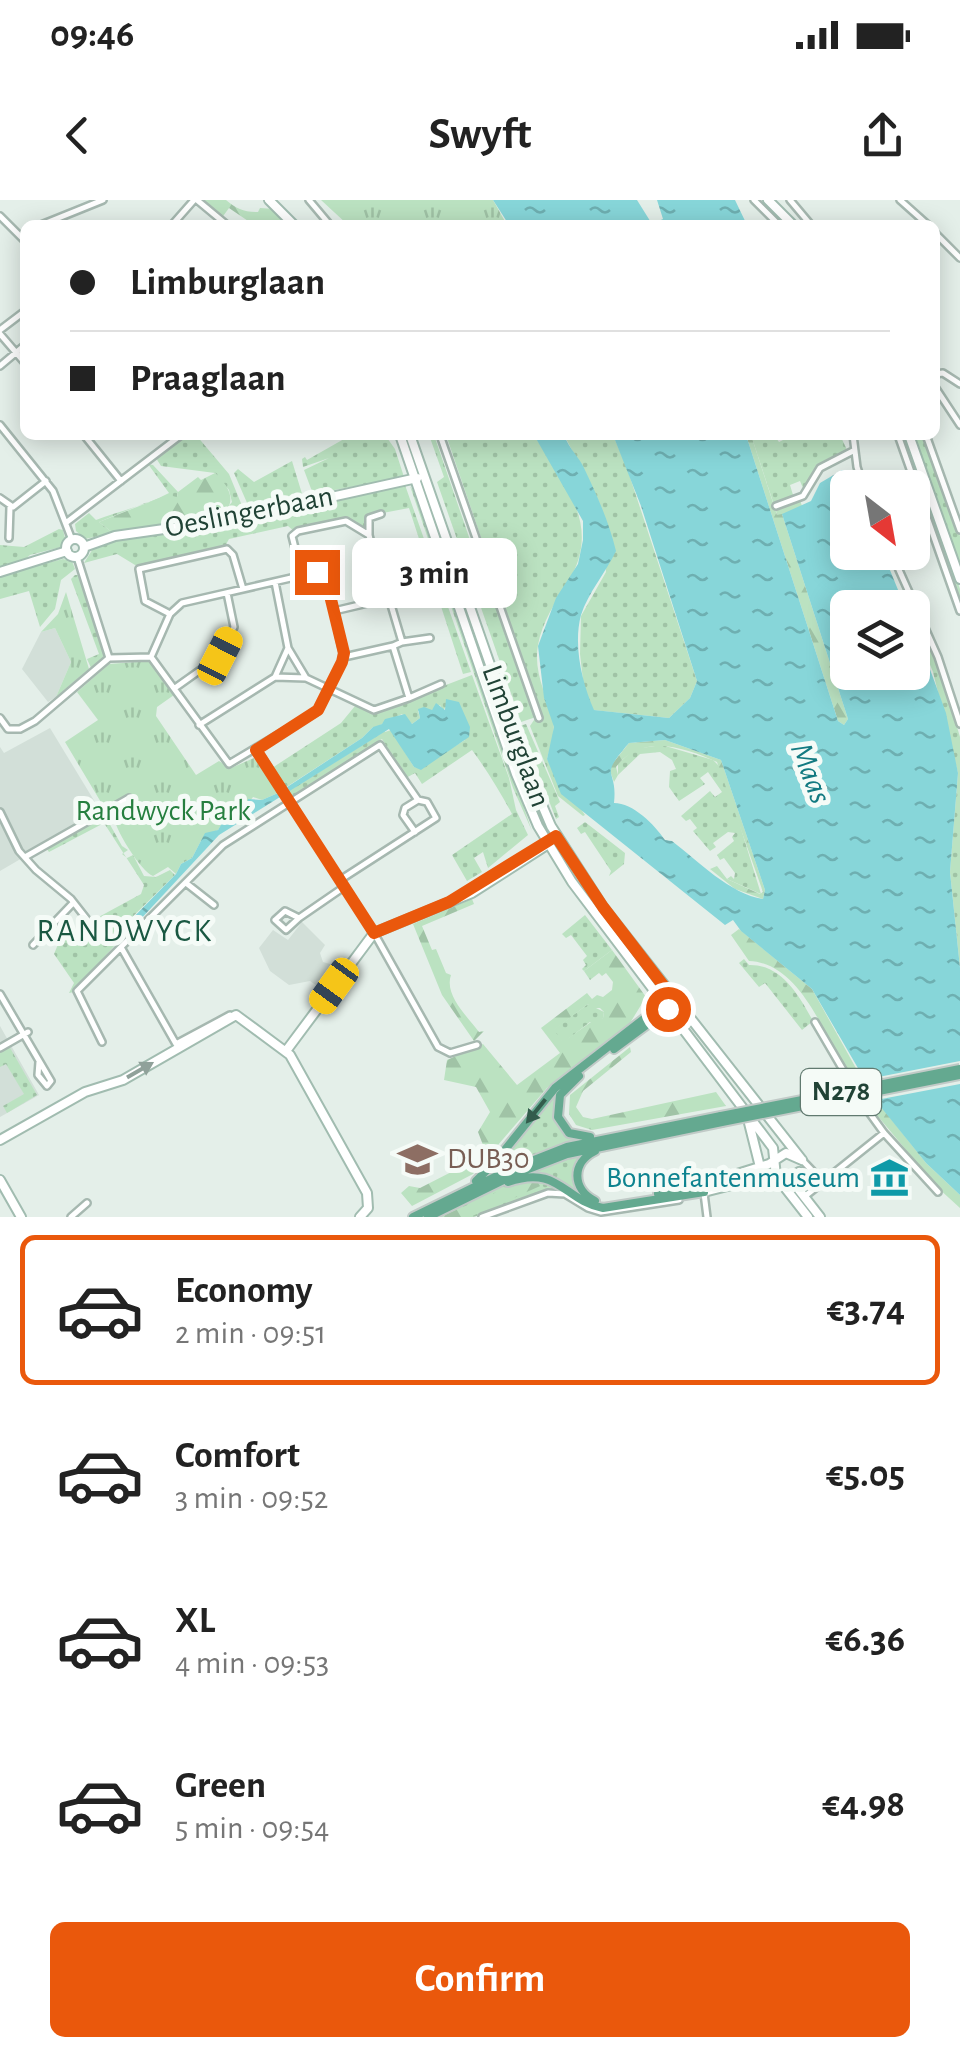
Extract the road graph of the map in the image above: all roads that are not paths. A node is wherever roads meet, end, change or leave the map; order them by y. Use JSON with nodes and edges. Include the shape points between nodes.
{"nodes":[{"id":1,"x":103,"y":200,"type":"edge"},
{"id":2,"x":196,"y":200,"type":"edge"},
{"id":3,"x":269,"y":200,"type":"edge"},
{"id":4,"x":309,"y":200,"type":"edge"},
{"id":5,"x":754,"y":200,"type":"edge"},
{"id":6,"x":768,"y":200,"type":"edge"},
{"id":7,"x":791,"y":200,"type":"edge"},
{"id":8,"x":900,"y":200,"type":"edge"},
{"id":9,"x":780,"y":212,"type":"junction"},
{"id":10,"x":0,"y":216,"type":"edge"},
{"id":11,"x":53,"y":220,"type":"edge"},
{"id":12,"x":177,"y":220,"type":"edge"},
{"id":13,"x":221,"y":220,"type":"edge"},
{"id":14,"x":289,"y":220,"type":"edge"},
{"id":15,"x":326,"y":220,"type":"edge"},
{"id":16,"x":773,"y":220,"type":"edge"},
{"id":17,"x":787,"y":220,"type":"edge"},
{"id":18,"x":807,"y":220,"type":"edge"},
{"id":19,"x":922,"y":220,"type":"edge"},
{"id":20,"x":20,"y":233,"type":"edge"},
{"id":21,"x":940,"y":237,"type":"edge"},
{"id":22,"x":960,"y":258,"type":"edge"},
{"id":23,"x":20,"y":315,"type":"edge"},
{"id":24,"x":0,"y":332,"type":"edge"},
{"id":25,"x":20,"y":349,"type":"edge"},
{"id":26,"x":16,"y":352,"type":"junction"},
{"id":27,"x":20,"y":357,"type":"edge"},
{"id":28,"x":0,"y":366,"type":"edge"},
{"id":29,"x":940,"y":394,"type":"edge"},
{"id":30,"x":960,"y":424,"type":"edge"},
{"id":31,"x":0,"y":426,"type":"edge"},
{"id":32,"x":88,"y":440,"type":"edge"},
{"id":33,"x":175,"y":440,"type":"edge"},
{"id":34,"x":402,"y":440,"type":"edge"},
{"id":35,"x":411,"y":440,"type":"edge"},
{"id":36,"x":442,"y":440,"type":"edge"},
{"id":37,"x":853,"y":440,"type":"edge"},
{"id":38,"x":900,"y":440,"type":"edge"},
{"id":39,"x":911,"y":440,"type":"edge"},
{"id":40,"x":928,"y":440,"type":"edge"},
{"id":41,"x":854,"y":451,"type":"junction"},
{"id":42,"x":859,"y":470,"type":"edge"},
{"id":43,"x":420,"y":478,"type":"junction"},
{"id":44,"x":46,"y":481,"type":"junction"},
{"id":45,"x":122,"y":481,"type":"junction"},
{"id":46,"x":0,"y":498,"type":"edge"},
{"id":47,"x":776,"y":506,"type":"dead end"},
{"id":48,"x":10,"y":507,"type":"junction"},
{"id":49,"x":380,"y":514,"type":"dead end"},
{"id":50,"x":68,"y":522,"type":"junction"},
{"id":51,"x":960,"y":530,"type":"edge"},
{"id":52,"x":369,"y":535,"type":"junction"},
{"id":53,"x":8,"y":538,"type":"dead end"},
{"id":54,"x":72,"y":540,"type":"junction"},
{"id":55,"x":84,"y":547,"type":"junction"},
{"id":56,"x":67,"y":551,"type":"junction"},
{"id":57,"x":77,"y":557,"type":"junction"},
{"id":58,"x":395,"y":558,"type":"dead end"},
{"id":59,"x":375,"y":559,"type":"junction"},
{"id":60,"x":899,"y":570,"type":"edge"},
{"id":61,"x":0,"y":572,"type":"edge"},
{"id":62,"x":302,"y":576,"type":"junction"},
{"id":63,"x":960,"y":579,"type":"edge"},
{"id":64,"x":274,"y":582,"type":"junction"},
{"id":65,"x":244,"y":589,"type":"junction"},
{"id":66,"x":227,"y":593,"type":"junction"},
{"id":67,"x":388,"y":599,"type":"junction"},
{"id":68,"x":410,"y":600,"type":"dead end"},
{"id":69,"x":334,"y":611,"type":"junction"},
{"id":70,"x":960,"y":611,"type":"edge"},
{"id":71,"x":170,"y":614,"type":"junction"},
{"id":72,"x":430,"y":638,"type":"dead end"},
{"id":73,"x":402,"y":642,"type":"junction"},
{"id":74,"x":394,"y":646,"type":"junction"},
{"id":75,"x":288,"y":648,"type":"junction"},
{"id":76,"x":151,"y":657,"type":"junction"},
{"id":77,"x":344,"y":657,"type":"junction"},
{"id":78,"x":110,"y":658,"type":"junction"},
{"id":79,"x":275,"y":677,"type":"junction"},
{"id":80,"x":306,"y":678,"type":"junction"},
{"id":81,"x":440,"y":684,"type":"dead end"},
{"id":82,"x":174,"y":688,"type":"junction"},
{"id":83,"x":328,"y":690,"type":"junction"},
{"id":84,"x":409,"y":698,"type":"junction"},
{"id":85,"x":0,"y":718,"type":"edge"},
{"id":86,"x":539,"y":718,"type":"dead end"},
{"id":87,"x":960,"y":724,"type":"edge"},
{"id":88,"x":199,"y":725,"type":"junction"},
{"id":89,"x":256,"y":750,"type":"junction"},
{"id":90,"x":128,"y":798,"type":"dead end"},
{"id":91,"x":288,"y":800,"type":"junction"},
{"id":92,"x":418,"y":800,"type":"junction"},
{"id":93,"x":0,"y":812,"type":"edge"},
{"id":94,"x":414,"y":832,"type":"junction"},
{"id":95,"x":556,"y":836,"type":"junction"},
{"id":96,"x":548,"y":843,"type":"junction"},
{"id":97,"x":24,"y":858,"type":"junction"},
{"id":98,"x":529,"y":858,"type":"junction"},
{"id":99,"x":558,"y":860,"type":"junction"},
{"id":100,"x":186,"y":883,"type":"junction"},
{"id":101,"x":342,"y":884,"type":"junction"},
{"id":102,"x":449,"y":902,"type":"junction"},
{"id":103,"x":72,"y":904,"type":"junction"},
{"id":104,"x":214,"y":906,"type":"dead end"},
{"id":105,"x":298,"y":918,"type":"dead end"},
{"id":106,"x":89,"y":922,"type":"dead end"},
{"id":107,"x":375,"y":935,"type":"junction"},
{"id":108,"x":32,"y":945,"type":"dead end"},
{"id":109,"x":122,"y":949,"type":"junction"},
{"id":110,"x":0,"y":994,"type":"edge"},
{"id":111,"x":668,"y":1003,"type":"junction"},
{"id":112,"x":233,"y":1015,"type":"junction"},
{"id":113,"x":816,"y":1022,"type":"dead end"},
{"id":114,"x":26,"y":1033,"type":"junction"},
{"id":115,"x":102,"y":1042,"type":"dead end"},
{"id":116,"x":477,"y":1045,"type":"dead end"},
{"id":117,"x":0,"y":1048,"type":"edge"},
{"id":118,"x":288,"y":1053,"type":"junction"},
{"id":119,"x":39,"y":1062,"type":"dead end"},
{"id":120,"x":960,"y":1072,"type":"edge"},
{"id":121,"x":750,"y":1117,"type":"junction"},
{"id":122,"x":884,"y":1133,"type":"junction"},
{"id":123,"x":0,"y":1140,"type":"edge"},
{"id":124,"x":602,"y":1142,"type":"junction"},
{"id":125,"x":776,"y":1160,"type":"junction"},
{"id":126,"x":802,"y":1160,"type":"junction"},
{"id":127,"x":760,"y":1167,"type":"junction"},
{"id":128,"x":799,"y":1172,"type":"junction"},
{"id":129,"x":776,"y":1176,"type":"junction"},
{"id":130,"x":0,"y":1180,"type":"edge"},
{"id":131,"x":823,"y":1182,"type":"junction"},
{"id":132,"x":497,"y":1183,"type":"junction"},
{"id":133,"x":703,"y":1188,"type":"junction"},
{"id":134,"x":466,"y":1190,"type":"junction"},
{"id":135,"x":938,"y":1192,"type":"dead end"},
{"id":136,"x":685,"y":1194,"type":"junction"},
{"id":137,"x":804,"y":1197,"type":"junction"},
{"id":138,"x":87,"y":1203,"type":"dead end"},
{"id":139,"x":21,"y":1217,"type":"edge"},
{"id":140,"x":72,"y":1217,"type":"edge"},
{"id":141,"x":360,"y":1217,"type":"edge"},
{"id":142,"x":414,"y":1217,"type":"edge"},
{"id":143,"x":428,"y":1217,"type":"edge"},
{"id":144,"x":482,"y":1217,"type":"edge"},
{"id":145,"x":707,"y":1217,"type":"edge"},
{"id":146,"x":808,"y":1217,"type":"edge"},
{"id":147,"x":820,"y":1217,"type":"edge"}],
"edges":[{"from":1,"to":11,"type":"street"},
{"from":2,"to":12,"type":"street"},
{"from":2,"to":13,"type":"street"},
{"from":3,"to":14,"type":"main road"},
{"from":4,"to":15,"type":"street"},
{"from":5,"to":16,"type":"street"},
{"from":6,"to":9,"type":"main road"},
{"from":7,"to":9,"type":"street"},
{"from":7,"to":18,"type":"street"},
{"from":8,"to":19,"type":"street"},
{"from":9,"to":17,"type":"main road"},
{"from":10,"to":20,"type":"street"},
{"from":21,"to":22,"type":"street"},
{"from":23,"to":24,"type":"street"},
{"from":24,"to":26,"type":"street"},
{"from":25,"to":26,"type":"street"},
{"from":26,"to":27,"type":"street"},
{"from":26,"to":28,"type":"street"},
{"from":29,"to":30,"type":"street"},
{"from":31,"to":44,"type":"street"},
{"from":32,"to":45,"type":"street"},
{"from":33,"to":45,"type":"street"},
{"from":34,"to":43,"type":"main road"},
{"from":35,"to":43,"type":"main road"},
{"from":36,"to":86,"type":"street"},
{"from":37,"to":41,"type":"street"},
{"from":38,"to":70,"type":"street"},
{"from":39,"to":63,"type":"main road"},
{"from":40,"to":51,"type":"street"},
{"from":41,"to":42,"type":"street"},
{"from":41,"to":47,"type":"street","via":[[820,468],[800,497]]},
{"from":43,"to":55,"type":"main road","name":"Oeslingerbaan"},
{"from":43,"to":95,"type":"main road","name":"Limburglaan"},
{"from":43,"to":96,"type":"main road","name":"Limburglaan","via":[[520,784]]},
{"from":44,"to":48,"type":"street"},
{"from":44,"to":50,"type":"street"},
{"from":45,"to":50,"type":"street"},
{"from":46,"to":48,"type":"street"},
{"from":48,"to":53,"type":"street"},
{"from":49,"to":52,"type":"street","via":[[369,518]]},
{"from":50,"to":54,"type":"street"},
{"from":52,"to":59,"type":"street"},
{"from":52,"to":62,"type":"street","via":[[346,521],[298,532],[292,536]]},
{"from":54,"to":55,"type":"main road"},
{"from":54,"to":56,"type":"main road"},
{"from":55,"to":57,"type":"main road"},
{"from":56,"to":57,"type":"main road"},
{"from":56,"to":61,"type":"main road"},
{"from":57,"to":78,"type":"street"},
{"from":58,"to":59,"type":"street"},
{"from":59,"to":67,"type":"street"},
{"from":60,"to":87,"type":"street"},
{"from":62,"to":64,"type":"street"},
{"from":62,"to":69,"type":"street","via":[[324,574]]},
{"from":64,"to":65,"type":"street"},
{"from":64,"to":75,"type":"street"},
{"from":65,"to":66,"type":"street"},
{"from":65,"to":71,"type":"street","via":[[227,549],[140,569],[145,601]]},
{"from":66,"to":71,"type":"street","via":[[180,604]]},
{"from":66,"to":82,"type":"street","via":[[234,627],[220,656]]},
{"from":67,"to":68,"type":"street"},
{"from":67,"to":69,"type":"street"},
{"from":67,"to":73,"type":"street"},
{"from":69,"to":77,"type":"street"},
{"from":71,"to":76,"type":"street"},
{"from":72,"to":73,"type":"street"},
{"from":73,"to":74,"type":"street"},
{"from":74,"to":77,"type":"street"},
{"from":74,"to":84,"type":"street"},
{"from":75,"to":79,"type":"street"},
{"from":75,"to":80,"type":"street"},
{"from":76,"to":78,"type":"street"},
{"from":76,"to":82,"type":"street"},
{"from":77,"to":83,"type":"street"},
{"from":78,"to":85,"type":"street","via":[[17,730]]},
{"from":79,"to":80,"type":"street"},
{"from":79,"to":88,"type":"street"},
{"from":80,"to":83,"type":"street"},
{"from":81,"to":84,"type":"street"},
{"from":82,"to":88,"type":"street"},
{"from":83,"to":84,"type":"street","via":[[374,710]]},
{"from":83,"to":89,"type":"street","via":[[318,710]]},
{"from":88,"to":89,"type":"street","via":[[229,764]]},
{"from":89,"to":91,"type":"street"},
{"from":90,"to":97,"type":"street"},
{"from":91,"to":92,"type":"street","via":[[380,745]]},
{"from":91,"to":100,"type":"street","via":[[223,845]]},
{"from":91,"to":101,"type":"street"},
{"from":92,"to":94,"type":"street","via":[[404,815]]},
{"from":92,"to":94,"type":"street","via":[[436,818]]},
{"from":93,"to":97,"type":"street"},
{"from":94,"to":101,"type":"street"},
{"from":95,"to":96,"type":"main road"},
{"from":95,"to":111,"type":"main road","name":"Limburglaan"},
{"from":96,"to":98,"type":"main road"},
{"from":96,"to":99,"type":"main road","name":"Limburglaan"},
{"from":96,"to":102,"type":"main road"},
{"from":97,"to":103,"type":"street"},
{"from":98,"to":99,"type":"main road"},
{"from":98,"to":102,"type":"main road"},
{"from":99,"to":111,"type":"main road","name":"Limburglaan"},
{"from":100,"to":104,"type":"street"},
{"from":100,"to":109,"type":"street"},
{"from":101,"to":105,"type":"street"},
{"from":101,"to":107,"type":"street"},
{"from":102,"to":107,"type":"main road"},
{"from":103,"to":106,"type":"street"},
{"from":103,"to":108,"type":"street"},
{"from":107,"to":116,"type":"street","via":[[438,1048],[450,1053]]},
{"from":107,"to":118,"type":"main road"},
{"from":109,"to":112,"type":"street","via":[[176,1044]]},
{"from":109,"to":115,"type":"street","via":[[76,994]]},
{"from":110,"to":114,"type":"street"},
{"from":111,"to":121,"type":"main road","name":"Limburglaan"},
{"from":111,"to":124,"type":"main road","via":[[560,1095],[557,1114],[565,1129]]},
{"from":111,"to":126,"type":"main road","name":"Limburglaan"},
{"from":111,"to":134,"type":"main road","one_way":true,"via":[[552,1092]]},
{"from":112,"to":118,"type":"main road"},
{"from":123,"to":112,"type":"main road","one_way":true,"via":[[89,1090],[121,1081]]},
{"from":113,"to":122,"type":"street"},
{"from":114,"to":117,"type":"street"},
{"from":114,"to":119,"type":"street"},
{"from":118,"to":141,"type":"main road","via":[[368,1193]]},
{"from":120,"to":124,"type":"main road","number":"N278","bridge":true},
{"from":121,"to":125,"type":"main road","name":"Limburglaan"},
{"from":121,"to":127,"type":"main road"},
{"from":122,"to":131,"type":"street"},
{"from":122,"to":135,"type":"street"},
{"from":124,"to":132,"type":"main road","number":"N278"},
{"from":124,"to":133,"type":"main road","via":[[578,1167],[580,1189],[594,1201]]},
{"from":124,"to":134,"type":"main road","number":"N278","via":[[532,1160]]},
{"from":125,"to":126,"type":"main road","via":[[787,1153]]},
{"from":125,"to":127,"type":"main road"},
{"from":125,"to":129,"type":"main road"},
{"from":126,"to":128,"type":"main road"},
{"from":126,"to":131,"type":"street"},
{"from":127,"to":133,"type":"main road"},
{"from":128,"to":129,"type":"main road"},
{"from":128,"to":137,"type":"main road"},
{"from":129,"to":133,"type":"main road"},
{"from":129,"to":146,"type":"main road"},
{"from":130,"to":139,"type":"main road"},
{"from":131,"to":137,"type":"street"},
{"from":132,"to":136,"type":"main road","via":[[548,1179],[602,1208]]},
{"from":132,"to":143,"type":"main road","number":"N278"},
{"from":133,"to":136,"type":"main road"},
{"from":133,"to":145,"type":"street"},
{"from":134,"to":142,"type":"main road","number":"N278"},
{"from":136,"to":144,"type":"street","via":[[604,1212],[542,1193]]},
{"from":137,"to":147,"type":"main road"},
{"from":138,"to":140,"type":"street"}]}
